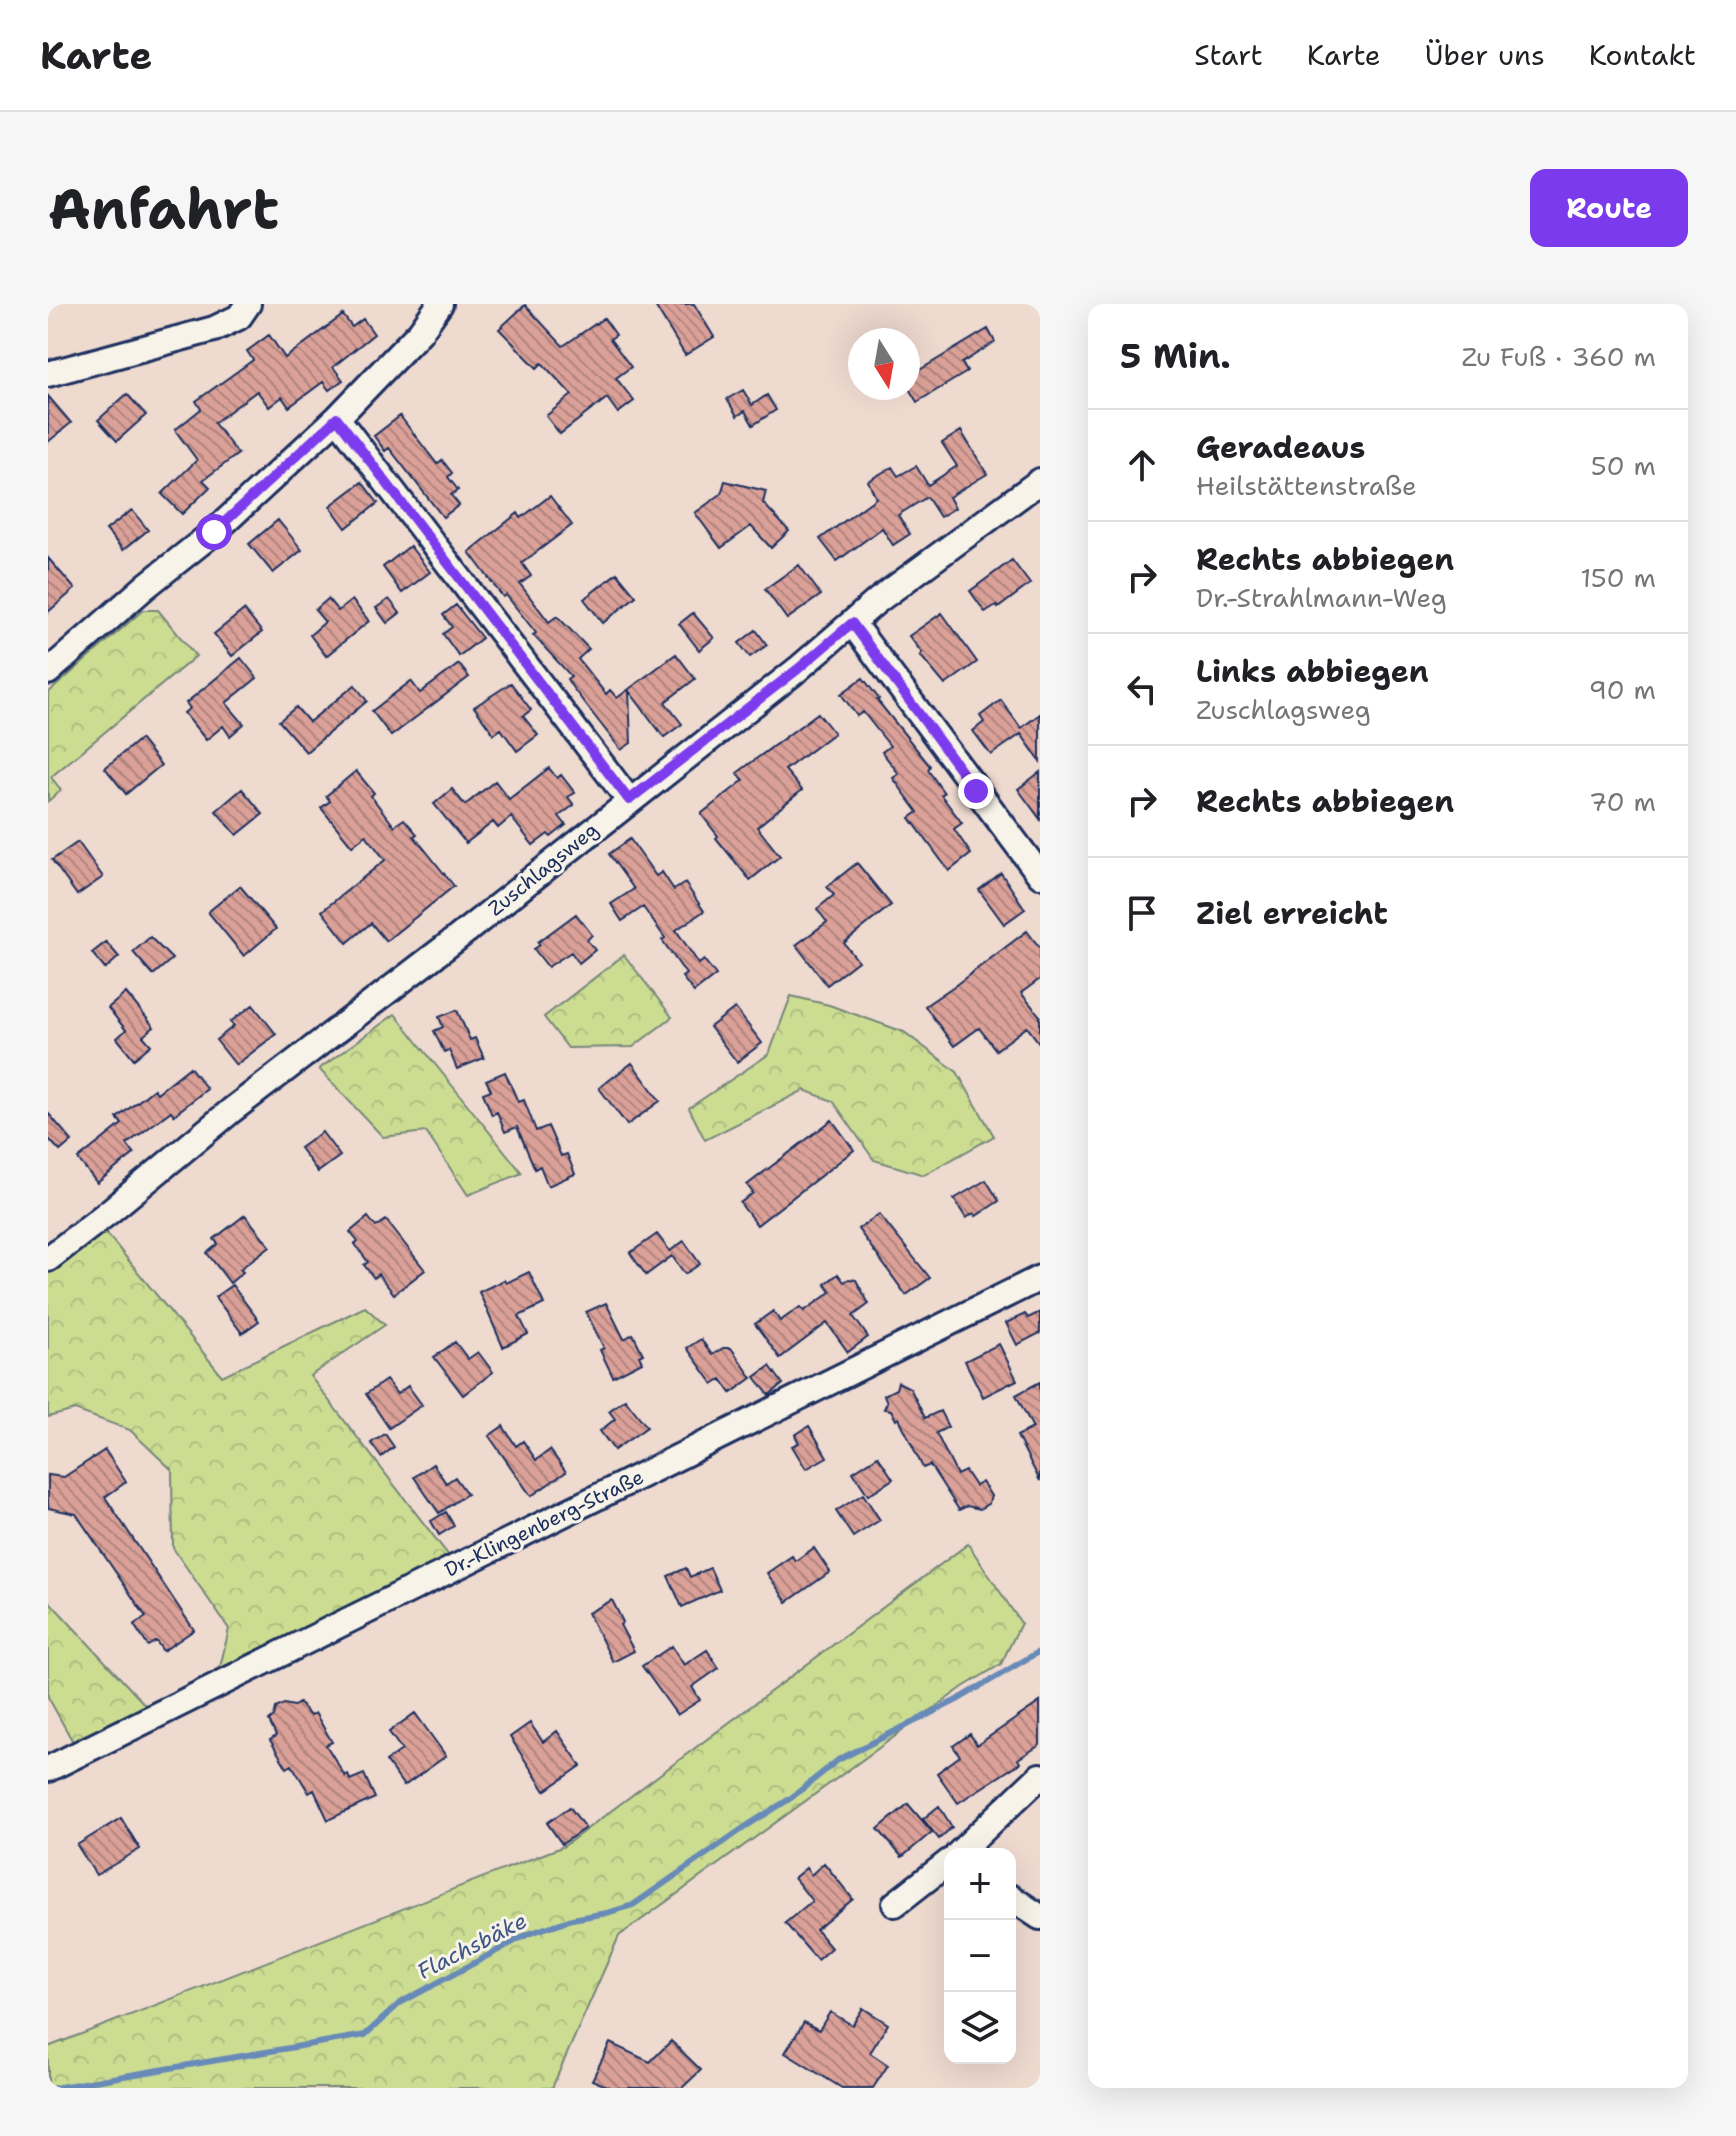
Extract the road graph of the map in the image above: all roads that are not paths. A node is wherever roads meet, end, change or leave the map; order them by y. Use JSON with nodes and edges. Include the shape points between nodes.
{"nodes":[{"id":1,"x":248,"y":304,"type":"edge"},
{"id":2,"x":440,"y":304,"type":"edge"},
{"id":3,"x":48,"y":374,"type":"edge"},
{"id":4,"x":337,"y":418,"type":"junction"},
{"id":5,"x":1040,"y":481,"type":"edge"},
{"id":6,"x":852,"y":623,"type":"junction"},
{"id":7,"x":48,"y":672,"type":"edge"},
{"id":8,"x":629,"y":800,"type":"junction"},
{"id":9,"x":1040,"y":875,"type":"edge"},
{"id":10,"x":48,"y":1259,"type":"edge"},
{"id":11,"x":1040,"y":1278,"type":"edge"},
{"id":12,"x":48,"y":1769,"type":"edge"},
{"id":13,"x":1040,"y":1776,"type":"edge"},
{"id":14,"x":964,"y":1848,"type":"edge"},
{"id":15,"x":944,"y":1866,"type":"edge"},
{"id":16,"x":1016,"y":1901,"type":"edge"},
{"id":17,"x":895,"y":1904,"type":"dead end"},
{"id":18,"x":1040,"y":1917,"type":"edge"}],
"edges":[{"from":1,"to":3,"type":"street","via":[[239,317],[214,329]]},
{"from":2,"to":4,"type":"street"},
{"from":4,"to":7,"type":"street","via":[[214,532]]},
{"from":4,"to":8,"type":"street"},
{"from":5,"to":6,"type":"street","name":"Zuschlagsweg"},
{"from":6,"to":8,"type":"street","name":"Zuschlagsweg"},
{"from":6,"to":9,"type":"street"},
{"from":8,"to":10,"type":"street","name":"Zuschlagsweg"},
{"from":11,"to":12,"type":"street","name":"Dr.-Klingenberg-Straße"},
{"from":13,"to":14,"type":"street"},
{"from":15,"to":17,"type":"street"},
{"from":16,"to":18,"type":"street"}]}
